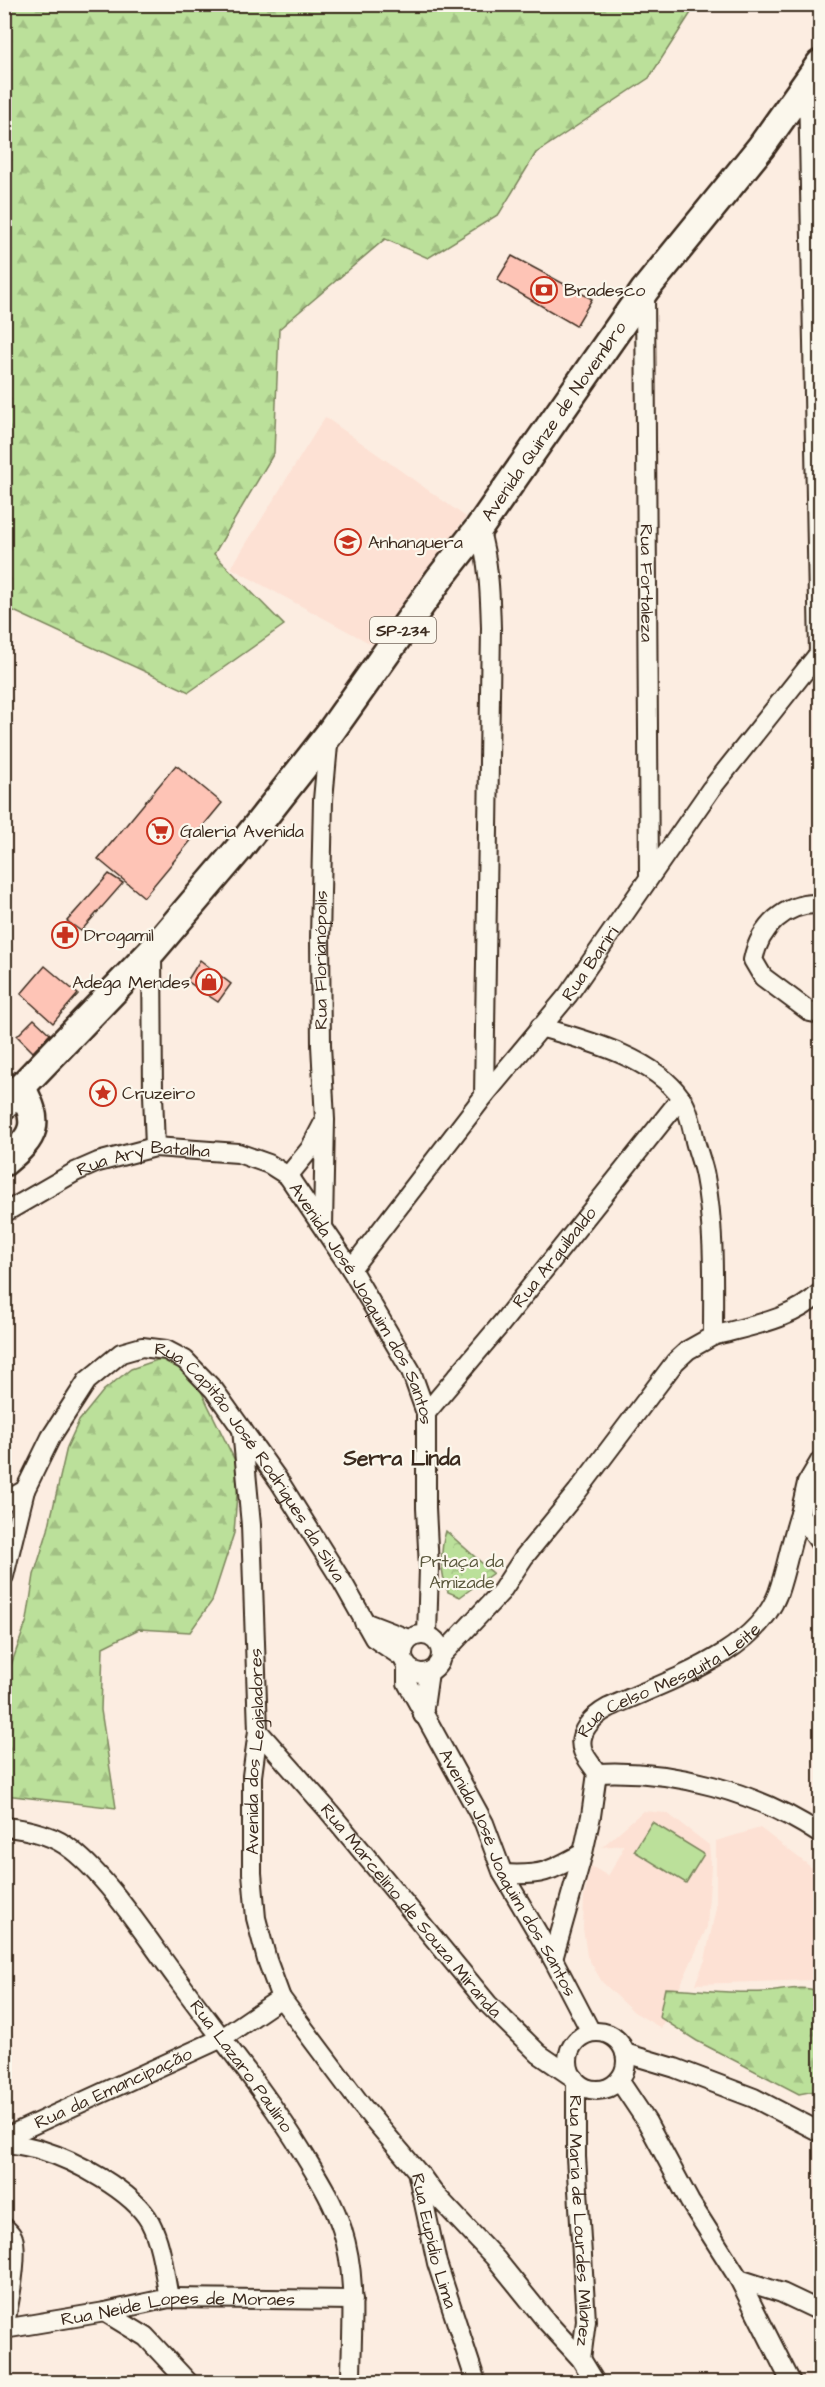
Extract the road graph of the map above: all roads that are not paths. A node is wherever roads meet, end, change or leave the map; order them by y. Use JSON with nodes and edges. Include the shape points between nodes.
{"nodes":[{"id":1,"x":814,"y":74,"type":"edge"},
{"id":2,"x":645,"y":290,"type":"junction"},
{"id":3,"x":479,"y":528,"type":"junction"},
{"id":4,"x":820,"y":652,"type":"edge"},
{"id":5,"x":329,"y":734,"type":"junction"},
{"id":6,"x":302,"y":766,"type":"junction"},
{"id":7,"x":323,"y":800,"type":"junction"},
{"id":8,"x":649,"y":877,"type":"junction"},
{"id":9,"x":820,"y":904,"type":"edge"},
{"id":10,"x":152,"y":951,"type":"junction"},
{"id":11,"x":815,"y":1013,"type":"edge"},
{"id":12,"x":540,"y":1026,"type":"junction"},
{"id":13,"x":820,"y":1029,"type":"edge"},
{"id":14,"x":10,"y":1092,"type":"edge"},
{"id":15,"x":484,"y":1096,"type":"junction"},
{"id":16,"x":681,"y":1098,"type":"junction"},
{"id":17,"x":325,"y":1120,"type":"junction"},
{"id":18,"x":155,"y":1147,"type":"junction"},
{"id":19,"x":4,"y":1162,"type":"edge"},
{"id":20,"x":288,"y":1176,"type":"junction"},
{"id":21,"x":4,"y":1213,"type":"edge"},
{"id":22,"x":323,"y":1226,"type":"junction"},
{"id":23,"x":351,"y":1269,"type":"junction"},
{"id":24,"x":820,"y":1293,"type":"edge"},
{"id":25,"x":713,"y":1336,"type":"junction"},
{"id":26,"x":426,"y":1413,"type":"junction"},
{"id":27,"x":242,"y":1429,"type":"junction"},
{"id":28,"x":820,"y":1461,"type":"edge"},
{"id":29,"x":814,"y":1485,"type":"edge"},
{"id":30,"x":25,"y":1491,"type":"junction"},
{"id":31,"x":4,"y":1502,"type":"edge"},
{"id":32,"x":800,"y":1514,"type":"junction"},
{"id":33,"x":820,"y":1543,"type":"edge"},
{"id":34,"x":4,"y":1576,"type":"edge"},
{"id":35,"x":364,"y":1622,"type":"junction"},
{"id":36,"x":425,"y":1641,"type":"junction"},
{"id":37,"x":404,"y":1662,"type":"junction"},
{"id":38,"x":429,"y":1672,"type":"junction"},
{"id":39,"x":423,"y":1715,"type":"junction"},
{"id":40,"x":258,"y":1731,"type":"junction"},
{"id":41,"x":597,"y":1773,"type":"junction"},
{"id":42,"x":4,"y":1827,"type":"edge"},
{"id":43,"x":820,"y":1834,"type":"edge"},
{"id":44,"x":583,"y":1853,"type":"junction"},
{"id":45,"x":503,"y":1874,"type":"junction"},
{"id":46,"x":553,"y":1959,"type":"junction"},
{"id":47,"x":281,"y":1998,"type":"junction"},
{"id":48,"x":591,"y":2032,"type":"junction"},
{"id":49,"x":222,"y":2038,"type":"junction"},
{"id":50,"x":626,"y":2053,"type":"junction"},
{"id":51,"x":575,"y":2080,"type":"junction"},
{"id":52,"x":619,"y":2080,"type":"junction"},
{"id":53,"x":820,"y":2132,"type":"edge"},
{"id":54,"x":4,"y":2138,"type":"edge"},
{"id":55,"x":4,"y":2142,"type":"edge"},
{"id":56,"x":417,"y":2171,"type":"junction"},
{"id":57,"x":4,"y":2227,"type":"edge"},
{"id":58,"x":739,"y":2279,"type":"junction"},
{"id":59,"x":169,"y":2298,"type":"junction"},
{"id":60,"x":353,"y":2300,"type":"junction"},
{"id":61,"x":820,"y":2311,"type":"edge"},
{"id":62,"x":105,"y":2312,"type":"junction"},
{"id":63,"x":4,"y":2328,"type":"edge"},
{"id":64,"x":580,"y":2359,"type":"junction"},
{"id":65,"x":188,"y":2382,"type":"edge"},
{"id":66,"x":351,"y":2382,"type":"edge"},
{"id":67,"x":476,"y":2382,"type":"edge"},
{"id":68,"x":595,"y":2382,"type":"edge"},
{"id":69,"x":791,"y":2382,"type":"edge"}],
"edges":[{"from":1,"to":2,"type":"main road","name":"Avenida Quinze de Novembro","number":"SP-234","via":[[761,147]]},
{"from":1,"to":4,"type":"street"},
{"from":2,"to":3,"type":"main road","name":"Avenida Quinze de Novembro","number":"SP-234"},
{"from":2,"to":8,"type":"street","name":"Rua Fortaleza"},
{"from":3,"to":5,"type":"main road","name":"Avenida Quinze de Novembro","number":"SP-234"},
{"from":3,"to":15,"type":"street","via":[[490,578],[491,628]]},
{"from":4,"to":8,"type":"street","name":"Rua Bariri","via":[[711,789]]},
{"from":5,"to":6,"type":"main road","name":"Avenida Quinze de Novembro","number":"SP-234"},
{"from":5,"to":7,"type":"street","name":"Rua Florianópolis"},
{"from":6,"to":7,"type":"street"},
{"from":6,"to":10,"type":"main road","name":"Avenida Quinze de Novembro","number":"SP-234","via":[[204,892]]},
{"from":7,"to":17,"type":"street","name":"Rua Florianópolis","via":[[320,939]]},
{"from":8,"to":12,"type":"street","name":"Rua Bariri","via":[[597,957]]},
{"from":9,"to":11,"type":"street","via":[[810,903],[782,914],[757,943],[753,960],[763,977]]},
{"from":10,"to":14,"type":"main road","name":"Avenida Quinze de Novembro","number":"SP-234"},
{"from":10,"to":18,"type":"street"},
{"from":11,"to":13,"type":"street"},
{"from":12,"to":15,"type":"street","name":"Rua Bariri"},
{"from":12,"to":16,"type":"street","via":[[640,1064]]},
{"from":14,"to":19,"type":"main road","via":[[33,1113],[34,1124],[25,1145]]},
{"from":15,"to":23,"type":"street","name":"Rua Bariri"},
{"from":16,"to":25,"type":"street","via":[[705,1177],[712,1256]]},
{"from":16,"to":26,"type":"street","name":"Rua Arquibaldo"},
{"from":17,"to":20,"type":"street","via":[[310,1149]]},
{"from":17,"to":22,"type":"street","name":"Rua Florianópolis"},
{"from":18,"to":20,"type":"street","name":"Rua Ary Batalha","via":[[238,1153]]},
{"from":18,"to":21,"type":"street","name":"Rua Ary Batalha","via":[[75,1172]]},
{"from":20,"to":22,"type":"street","name":"Avenida José Joaquim dos Santos"},
{"from":22,"to":23,"type":"street","name":"Avenida José Joaquim dos Santos"},
{"from":23,"to":26,"type":"street","name":"Avenida José Joaquim dos Santos","via":[[411,1371]]},
{"from":24,"to":25,"type":"street","via":[[786,1316]]},
{"from":25,"to":36,"type":"street","via":[[675,1362],[486,1608]]},
{"from":26,"to":36,"type":"street","name":"Avenida José Joaquim dos Santos","via":[[429,1578]]},
{"from":27,"to":30,"type":"street","name":"Rua Capitão José Rodrigues da Silva","via":[[214,1389],[185,1360],[166,1350],[142,1347],[122,1353],[87,1381],[51,1437]]},
{"from":27,"to":35,"type":"street","name":"Rua Capitão José Rodrigues da Silva","via":[[344,1583]]},
{"from":27,"to":40,"type":"street","name":"Avenida dos Legisladores","via":[[251,1525]]},
{"from":28,"to":29,"type":"street","name":"Rua Celso Mesquita Leite"},
{"from":29,"to":32,"type":"street","name":"Rua Celso Mesquita Leite"},
{"from":30,"to":31,"type":"street"},
{"from":30,"to":34,"type":"street"},
{"from":32,"to":33,"type":"street"},
{"from":32,"to":41,"type":"street","name":"Rua Celso Mesquita Leite","via":[[778,1594],[737,1646],[598,1713],[588,1724],[582,1750]]},
{"from":35,"to":36,"type":"street"},
{"from":35,"to":37,"type":"street","name":"Rua Capitão José Rodrigues da Silva","via":[[374,1638]]},
{"from":36,"to":37,"type":"street","name":"Avenida José Joaquim dos Santos","via":[[403,1647]]},
{"from":36,"to":38,"type":"street","via":[[437,1666]]},
{"from":37,"to":38,"type":"street","name":"Rua Capitão José Rodrigues da Silva","via":[[417,1673]]},
{"from":37,"to":39,"type":"street","name":"Avenida José Joaquim dos Santos","via":[[407,1683]]},
{"from":38,"to":39,"type":"street"},
{"from":39,"to":45,"type":"street","name":"Avenida José Joaquim dos Santos","via":[[484,1823]]},
{"from":40,"to":47,"type":"street","name":"Avenida dos Legisladores","via":[[252,1776],[252,1873],[256,1918]]},
{"from":40,"to":51,"type":"street","name":"Rua Marcelino de Souza Miranda","via":[[488,2004],[539,2054]]},
{"from":41,"to":43,"type":"street","via":[[627,1771],[710,1785],[786,1815]]},
{"from":41,"to":44,"type":"street","name":"Rua Celso Mesquita Leite"},
{"from":42,"to":49,"type":"street","name":"Rua Lazaro Paulino","via":[[36,1832],[72,1849],[112,1893]]},
{"from":44,"to":45,"type":"street","via":[[537,1874]]},
{"from":44,"to":46,"type":"street","name":"Rua Celso Mesquita Leite"},
{"from":45,"to":46,"type":"street","name":"Avenida José Joaquim dos Santos"},
{"from":46,"to":48,"type":"street","name":"Avenida José Joaquim dos Santos"},
{"from":47,"to":49,"type":"street"},
{"from":47,"to":56,"type":"street","name":"Rua Eupídio Lima","via":[[362,2106]]},
{"from":48,"to":50,"type":"street","via":[[615,2037]]},
{"from":48,"to":51,"type":"street","via":[[579,2038],[568,2054]]},
{"from":49,"to":54,"type":"street","name":"Rua da Emancipação"},
{"from":49,"to":60,"type":"street","name":"Rua Lazaro Paulino","via":[[287,2126],[326,2189],[342,2230]]},
{"from":50,"to":52,"type":"street"},
{"from":50,"to":53,"type":"street","via":[[754,2098]]},
{"from":51,"to":52,"type":"street","via":[[593,2090],[612,2087]]},
{"from":51,"to":64,"type":"street","name":"Rua Maria de Lourdes Milanez","via":[[586,2321]]},
{"from":52,"to":58,"type":"street"},
{"from":55,"to":59,"type":"street","via":[[70,2162],[112,2183],[137,2206],[157,2238]]},
{"from":56,"to":64,"type":"street"},
{"from":56,"to":67,"type":"street","name":"Rua Eupídio Lima","via":[[437,2263]]},
{"from":57,"to":63,"type":"street","via":[[13,2238],[14,2250],[12,2290]]},
{"from":58,"to":61,"type":"street"},
{"from":58,"to":69,"type":"street"},
{"from":59,"to":60,"type":"street","name":"Rua Neide Lopes de Moraes"},
{"from":59,"to":62,"type":"street","name":"Rua Neide Lopes de Moraes"},
{"from":60,"to":66,"type":"street","name":"Rua Lazaro Paulino"},
{"from":62,"to":63,"type":"street","name":"Rua Neide Lopes de Moraes"},
{"from":62,"to":65,"type":"street","via":[[146,2337]]},
{"from":64,"to":68,"type":"street"}]}
